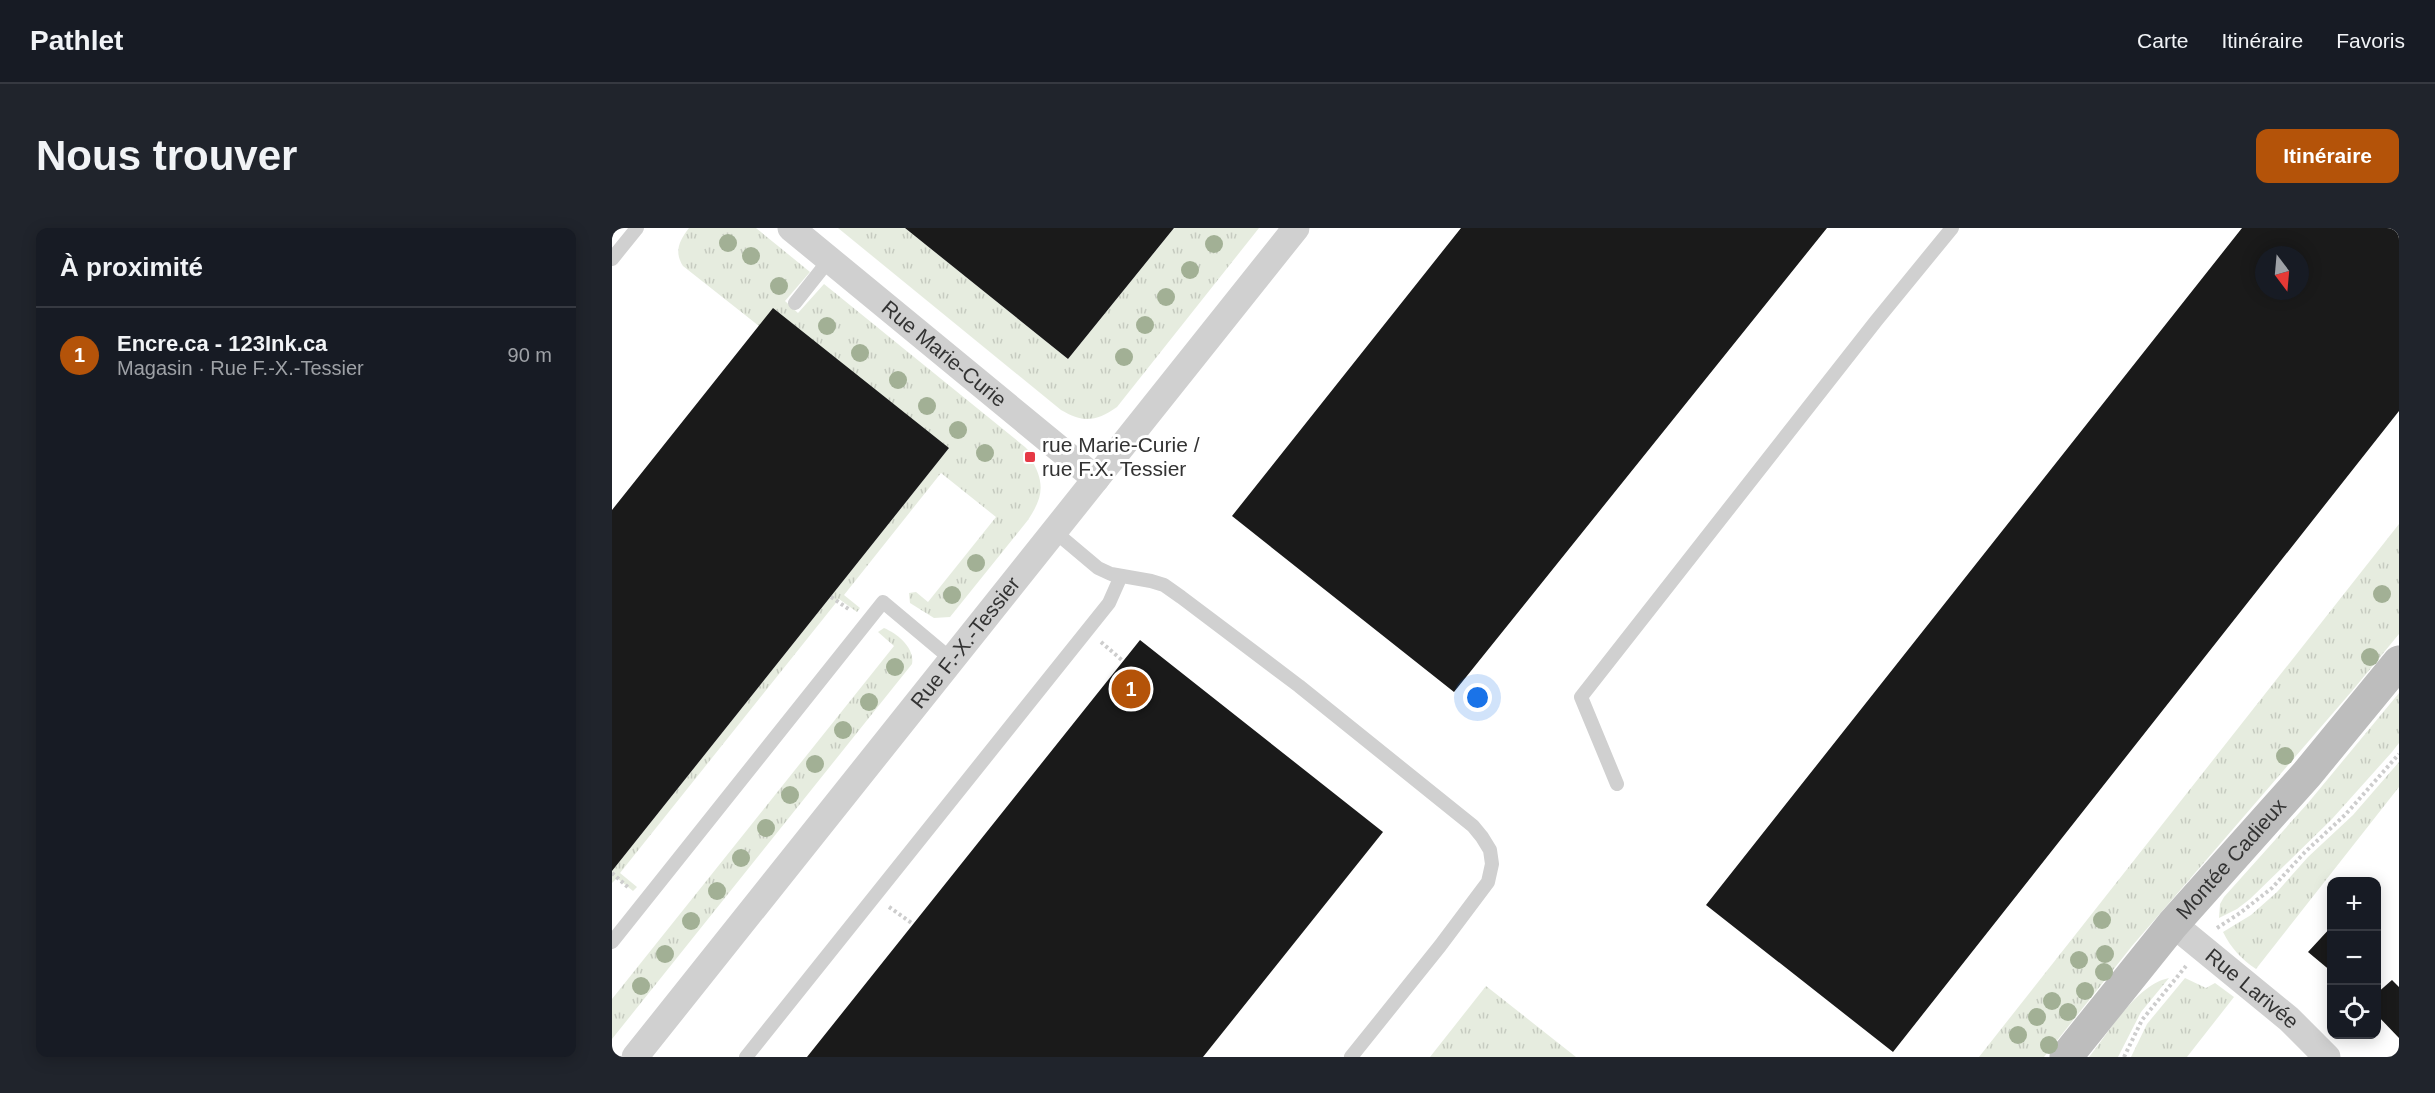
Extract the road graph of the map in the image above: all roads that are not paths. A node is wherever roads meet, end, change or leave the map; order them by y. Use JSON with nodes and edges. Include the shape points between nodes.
{"nodes":[{"id":1,"x":637,"y":228,"type":"edge"},
{"id":2,"x":790,"y":228,"type":"edge"},
{"id":3,"x":1296,"y":228,"type":"edge"},
{"id":4,"x":1952,"y":228,"type":"edge"},
{"id":5,"x":612,"y":259,"type":"edge"},
{"id":6,"x":829,"y":260,"type":"junction"},
{"id":7,"x":795,"y":303,"type":"dead end"},
{"id":8,"x":1096,"y":479,"type":"junction"},
{"id":9,"x":1053,"y":531,"type":"junction"},
{"id":10,"x":1121,"y":576,"type":"junction"},
{"id":11,"x":951,"y":659,"type":"junction"},
{"id":12,"x":2399,"y":662,"type":"edge"},
{"id":13,"x":1617,"y":784,"type":"dead end"},
{"id":14,"x":2173,"y":924,"type":"junction"},
{"id":15,"x":612,"y":942,"type":"edge"},
{"id":16,"x":635,"y":1057,"type":"edge"},
{"id":17,"x":746,"y":1057,"type":"edge"},
{"id":18,"x":1351,"y":1057,"type":"edge"},
{"id":19,"x":2066,"y":1057,"type":"edge"},
{"id":20,"x":2327,"y":1057,"type":"edge"}],
"edges":[{"from":1,"to":5,"type":"lane"},
{"from":2,"to":6,"type":"street","name":"Rue Marie-Curie"},
{"from":3,"to":8,"type":"street","name":"Rue F.-X.-Tessier"},
{"from":4,"to":13,"type":"lane","via":[[1581,697]]},
{"from":6,"to":7,"type":"lane"},
{"from":6,"to":8,"type":"street","name":"Rue Marie-Curie"},
{"from":8,"to":9,"type":"street","name":"Rue F.-X.-Tessier"},
{"from":9,"to":10,"type":"lane","via":[[1098,568]]},
{"from":9,"to":11,"type":"street","name":"Rue F.-X.-Tessier"},
{"from":10,"to":17,"type":"lane","via":[[1109,603],[1088,630]]},
{"from":10,"to":18,"type":"lane","via":[[1164,585],[1181,597],[1473,826],[1490,850],[1488,882]]},
{"from":11,"to":15,"type":"lane","via":[[883,602]]},
{"from":11,"to":16,"type":"street","name":"Rue F.-X.-Tessier"},
{"from":12,"to":14,"type":"street","name":"Montée Cadieux","via":[[2307,774]]},
{"from":14,"to":19,"type":"street","name":"Montée Cadieux"},
{"from":14,"to":20,"type":"street","name":"Rue Larivée","via":[[2289,1019]]}]}
